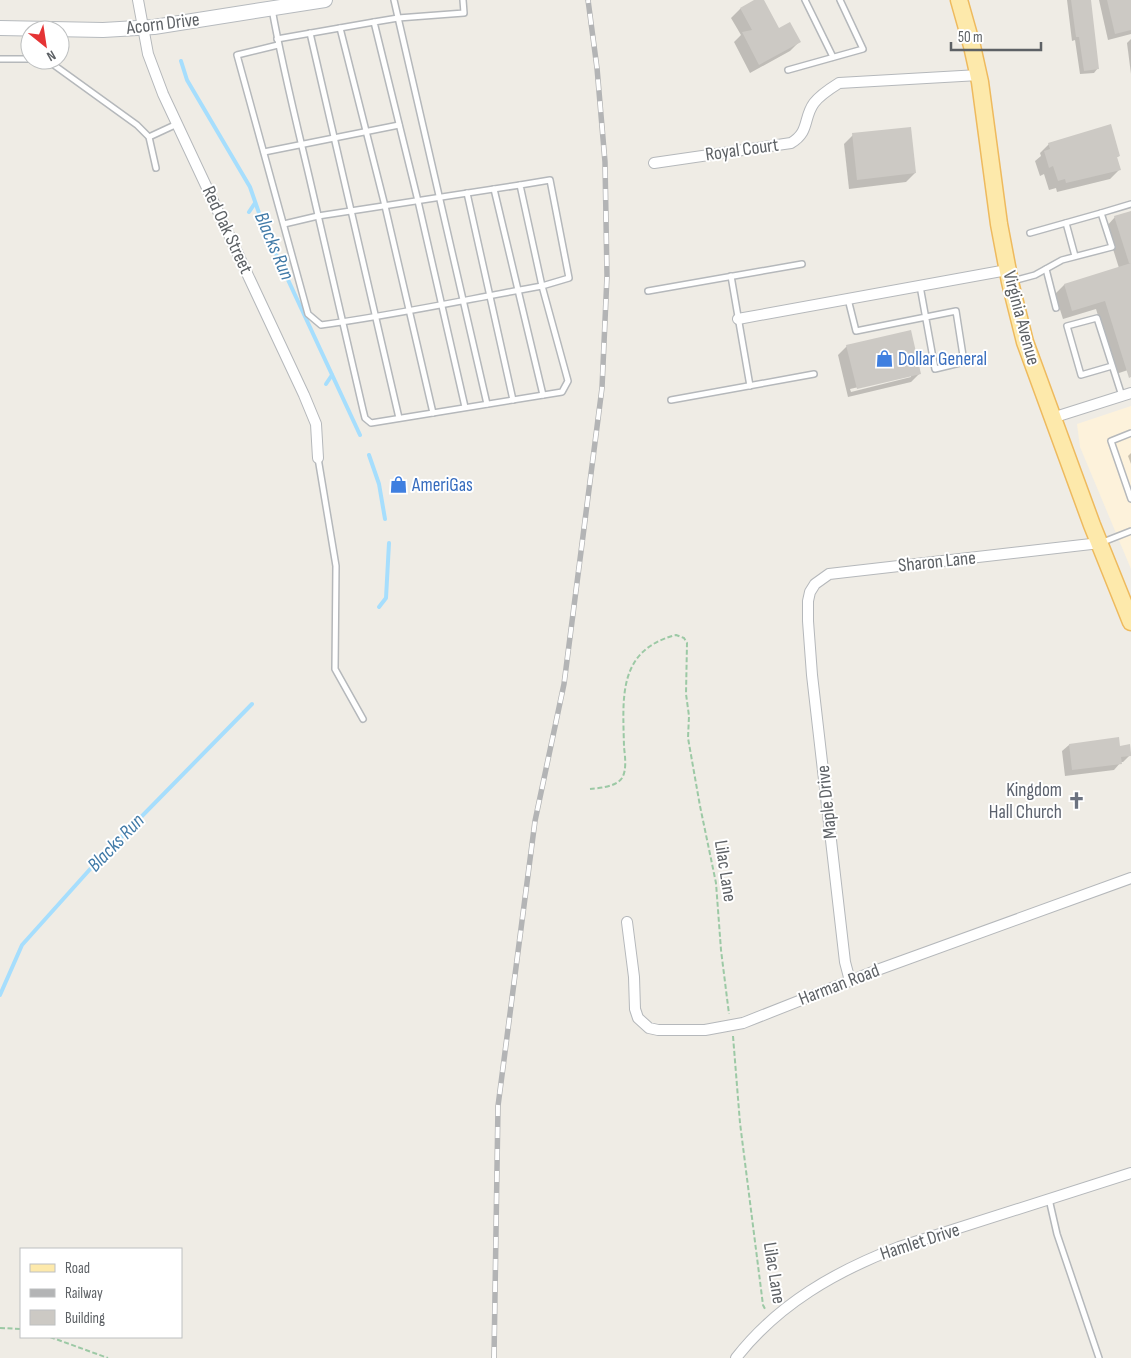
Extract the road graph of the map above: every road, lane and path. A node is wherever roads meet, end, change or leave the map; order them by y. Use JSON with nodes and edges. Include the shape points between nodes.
{"nodes":[{"id":1,"x":138,"y":0,"type":"edge"},
{"id":2,"x":325,"y":0,"type":"edge"},
{"id":3,"x":394,"y":0,"type":"edge"},
{"id":4,"x":463,"y":0,"type":"edge"},
{"id":5,"x":805,"y":0,"type":"edge"},
{"id":6,"x":840,"y":0,"type":"edge"},
{"id":7,"x":959,"y":0,"type":"edge"},
{"id":8,"x":272,"y":9,"type":"junction"},
{"id":9,"x":398,"y":18,"type":"junction"},
{"id":10,"x":374,"y":22,"type":"junction"},
{"id":11,"x":0,"y":28,"type":"edge"},
{"id":12,"x":142,"y":28,"type":"junction"},
{"id":13,"x":340,"y":28,"type":"junction"},
{"id":14,"x":20,"y":29,"type":"edge"},
{"id":15,"x":70,"y":30,"type":"edge"},
{"id":16,"x":310,"y":33,"type":"junction"},
{"id":17,"x":278,"y":42,"type":"junction"},
{"id":18,"x":833,"y":58,"type":"junction"},
{"id":19,"x":0,"y":59,"type":"edge"},
{"id":20,"x":20,"y":60,"type":"edge"},
{"id":21,"x":61,"y":70,"type":"edge"},
{"id":22,"x":788,"y":70,"type":"dead end"},
{"id":23,"x":979,"y":75,"type":"junction"},
{"id":24,"x":177,"y":124,"type":"junction"},
{"id":25,"x":399,"y":125,"type":"junction"},
{"id":26,"x":366,"y":132,"type":"junction"},
{"id":27,"x":149,"y":137,"type":"junction"},
{"id":28,"x":334,"y":138,"type":"junction"},
{"id":29,"x":301,"y":144,"type":"junction"},
{"id":30,"x":264,"y":152,"type":"junction"},
{"id":31,"x":654,"y":163,"type":"dead end"},
{"id":32,"x":156,"y":168,"type":"dead end"},
{"id":33,"x":520,"y":185,"type":"junction"},
{"id":34,"x":494,"y":189,"type":"junction"},
{"id":35,"x":467,"y":193,"type":"junction"},
{"id":36,"x":440,"y":197,"type":"junction"},
{"id":37,"x":418,"y":201,"type":"junction"},
{"id":38,"x":1131,"y":204,"type":"edge"},
{"id":39,"x":385,"y":206,"type":"junction"},
{"id":40,"x":351,"y":211,"type":"junction"},
{"id":41,"x":1101,"y":214,"type":"junction"},
{"id":42,"x":318,"y":216,"type":"junction"},
{"id":43,"x":1066,"y":223,"type":"junction"},
{"id":44,"x":284,"y":224,"type":"junction"},
{"id":45,"x":1030,"y":233,"type":"dead end"},
{"id":46,"x":1075,"y":256,"type":"junction"},
{"id":47,"x":802,"y":264,"type":"dead end"},
{"id":48,"x":1046,"y":269,"type":"junction"},
{"id":49,"x":731,"y":276,"type":"junction"},
{"id":50,"x":1009,"y":276,"type":"junction"},
{"id":51,"x":542,"y":286,"type":"junction"},
{"id":52,"x":920,"y":286,"type":"junction"},
{"id":53,"x":518,"y":291,"type":"junction"},
{"id":54,"x":648,"y":291,"type":"dead end"},
{"id":55,"x":490,"y":296,"type":"junction"},
{"id":56,"x":848,"y":299,"type":"junction"},
{"id":57,"x":464,"y":300,"type":"junction"},
{"id":58,"x":442,"y":304,"type":"junction"},
{"id":59,"x":1056,"y":308,"type":"dead end"},
{"id":60,"x":409,"y":310,"type":"junction"},
{"id":61,"x":375,"y":316,"type":"junction"},
{"id":62,"x":925,"y":316,"type":"junction"},
{"id":63,"x":738,"y":319,"type":"junction"},
{"id":64,"x":343,"y":322,"type":"junction"},
{"id":65,"x":1112,"y":366,"type":"junction"},
{"id":66,"x":814,"y":374,"type":"dead end"},
{"id":67,"x":750,"y":386,"type":"junction"},
{"id":68,"x":543,"y":395,"type":"junction"},
{"id":69,"x":1126,"y":395,"type":"edge"},
{"id":70,"x":513,"y":400,"type":"junction"},
{"id":71,"x":671,"y":400,"type":"dead end"},
{"id":72,"x":487,"y":404,"type":"junction"},
{"id":73,"x":465,"y":407,"type":"junction"},
{"id":74,"x":433,"y":413,"type":"junction"},
{"id":75,"x":399,"y":418,"type":"junction"},
{"id":76,"x":1052,"y":418,"type":"junction"},
{"id":77,"x":1131,"y":433,"type":"edge"},
{"id":78,"x":318,"y":458,"type":"joint"},
{"id":79,"x":1131,"y":499,"type":"edge"},
{"id":80,"x":1131,"y":530,"type":"edge"},
{"id":81,"x":1100,"y":543,"type":"junction"},
{"id":82,"x":808,"y":621,"type":"joint"},
{"id":83,"x":1131,"y":622,"type":"edge"},
{"id":84,"x":363,"y":719,"type":"dead end"},
{"id":85,"x":590,"y":789,"type":"dead end"},
{"id":86,"x":1131,"y":878,"type":"edge"},
{"id":87,"x":627,"y":922,"type":"dead end"},
{"id":88,"x":850,"y":981,"type":"junction"},
{"id":89,"x":731,"y":1026,"type":"junction"},
{"id":90,"x":1131,"y":1173,"type":"edge"},
{"id":91,"x":1049,"y":1199,"type":"junction"},
{"id":92,"x":771,"y":1320,"type":"junction"},
{"id":93,"x":0,"y":1328,"type":"edge"},
{"id":94,"x":20,"y":1329,"type":"edge"},
{"id":95,"x":53,"y":1338,"type":"edge"},
{"id":96,"x":108,"y":1358,"type":"edge"},
{"id":97,"x":736,"y":1358,"type":"edge"},
{"id":98,"x":1099,"y":1358,"type":"edge"}],
"edges":[{"from":1,"to":12,"type":"street","name":"Red Oak Street"},
{"from":2,"to":8,"type":"street","name":"Acorn Drive"},
{"from":3,"to":9,"type":"lane"},
{"from":4,"to":9,"type":"lane","via":[[464,13]]},
{"from":5,"to":18,"type":"lane"},
{"from":6,"to":18,"type":"lane","via":[[863,49]]},
{"from":7,"to":23,"type":"main road","name":"Virginia Avenue"},
{"from":8,"to":12,"type":"street","name":"Acorn Drive"},
{"from":8,"to":17,"type":"lane"},
{"from":9,"to":10,"type":"lane"},
{"from":9,"to":36,"type":"lane"},
{"from":10,"to":13,"type":"lane"},
{"from":10,"to":25,"type":"lane"},
{"from":11,"to":14,"type":"street","name":"Acorn Drive"},
{"from":12,"to":15,"type":"street","name":"Acorn Drive"},
{"from":12,"to":24,"type":"street","name":"Red Oak Street","via":[[148,54]]},
{"from":13,"to":16,"type":"lane"},
{"from":13,"to":26,"type":"lane"},
{"from":16,"to":17,"type":"lane"},
{"from":16,"to":28,"type":"lane"},
{"from":17,"to":29,"type":"lane"},
{"from":17,"to":30,"type":"lane","via":[[237,55]]},
{"from":18,"to":22,"type":"lane"},
{"from":19,"to":20,"type":"lane"},
{"from":21,"to":27,"type":"lane"},
{"from":23,"to":31,"type":"street","name":"Royal Court","via":[[839,83],[814,104],[800,138],[791,143]]},
{"from":23,"to":50,"type":"main road","name":"Virginia Avenue"},
{"from":24,"to":27,"type":"lane"},
{"from":24,"to":78,"type":"street","name":"Red Oak Street","via":[[304,395],[316,424]]},
{"from":25,"to":26,"type":"lane"},
{"from":25,"to":37,"type":"lane"},
{"from":26,"to":28,"type":"lane"},
{"from":26,"to":39,"type":"lane"},
{"from":27,"to":32,"type":"lane"},
{"from":28,"to":29,"type":"lane"},
{"from":28,"to":40,"type":"lane"},
{"from":29,"to":30,"type":"lane"},
{"from":29,"to":42,"type":"lane"},
{"from":30,"to":44,"type":"lane"},
{"from":33,"to":34,"type":"lane"},
{"from":33,"to":51,"type":"lane"},
{"from":33,"to":51,"type":"lane","via":[[550,180],[569,278]]},
{"from":34,"to":35,"type":"lane"},
{"from":34,"to":53,"type":"lane"},
{"from":35,"to":36,"type":"lane"},
{"from":35,"to":55,"type":"lane"},
{"from":36,"to":37,"type":"lane"},
{"from":36,"to":57,"type":"lane"},
{"from":37,"to":39,"type":"lane"},
{"from":37,"to":58,"type":"lane"},
{"from":38,"to":41,"type":"lane"},
{"from":39,"to":40,"type":"lane"},
{"from":39,"to":60,"type":"lane"},
{"from":40,"to":42,"type":"lane"},
{"from":40,"to":61,"type":"lane"},
{"from":41,"to":43,"type":"lane"},
{"from":41,"to":46,"type":"lane","via":[[1112,247]]},
{"from":42,"to":44,"type":"lane"},
{"from":42,"to":64,"type":"lane"},
{"from":43,"to":45,"type":"lane"},
{"from":43,"to":46,"type":"lane"},
{"from":44,"to":64,"type":"lane","via":[[308,314],[321,325]]},
{"from":46,"to":48,"type":"lane"},
{"from":47,"to":49,"type":"lane"},
{"from":48,"to":50,"type":"lane","via":[[1035,275]]},
{"from":48,"to":59,"type":"lane"},
{"from":49,"to":54,"type":"lane"},
{"from":49,"to":63,"type":"lane"},
{"from":50,"to":52,"type":"street"},
{"from":50,"to":76,"type":"main road","name":"Virginia Avenue","via":[[1025,342]]},
{"from":51,"to":53,"type":"lane"},
{"from":51,"to":68,"type":"lane","via":[[568,381],[562,392]]},
{"from":52,"to":56,"type":"street"},
{"from":52,"to":62,"type":"lane"},
{"from":53,"to":55,"type":"lane"},
{"from":53,"to":68,"type":"lane"},
{"from":55,"to":57,"type":"lane"},
{"from":55,"to":70,"type":"lane"},
{"from":56,"to":62,"type":"lane","via":[[856,331]]},
{"from":56,"to":63,"type":"street"},
{"from":57,"to":58,"type":"lane"},
{"from":57,"to":72,"type":"lane"},
{"from":58,"to":60,"type":"lane"},
{"from":58,"to":73,"type":"lane"},
{"from":60,"to":61,"type":"lane"},
{"from":60,"to":74,"type":"lane"},
{"from":61,"to":64,"type":"lane"},
{"from":61,"to":75,"type":"lane"},
{"from":62,"to":62,"type":"lane","via":[[935,370],[964,362],[956,310]]},
{"from":63,"to":67,"type":"lane"},
{"from":64,"to":75,"type":"lane","via":[[365,418],[371,423]]},
{"from":65,"to":65,"type":"lane","via":[[1097,318],[1067,326],[1081,375]]},
{"from":65,"to":69,"type":"lane"},
{"from":66,"to":67,"type":"lane"},
{"from":67,"to":71,"type":"lane"},
{"from":68,"to":70,"type":"lane"},
{"from":69,"to":76,"type":"street"},
{"from":70,"to":72,"type":"lane"},
{"from":72,"to":73,"type":"lane"},
{"from":73,"to":74,"type":"lane"},
{"from":74,"to":75,"type":"lane"},
{"from":76,"to":81,"type":"main road","name":"Virginia Avenue"},
{"from":77,"to":79,"type":"lane","via":[[1111,441]]},
{"from":78,"to":84,"type":"lane","via":[[336,566],[335,669]]},
{"from":80,"to":81,"type":"lane"},
{"from":81,"to":82,"type":"street","name":"Sharon Lane","via":[[829,574],[810,592]]},
{"from":81,"to":83,"type":"main road","name":"Virginia Avenue"},
{"from":82,"to":88,"type":"street","name":"Maple Drive","via":[[840,923]]},
{"from":85,"to":89,"type":"path","name":"Lilac Lane","via":[[606,787],[618,781],[623,773],[625,687],[633,663],[652,644],[676,635],[684,638],[687,643],[686,694],[690,716],[688,738],[716,883],[724,984]]},
{"from":86,"to":88,"type":"street","name":"Harman Road"},
{"from":87,"to":89,"type":"street","name":"Harman Road","via":[[635,1009],[642,1023],[658,1030],[705,1030]]},
{"from":88,"to":89,"type":"street","name":"Harman Road"},
{"from":89,"to":92,"type":"path","name":"Lilac Lane","via":[[763,1305]]},
{"from":90,"to":91,"type":"street","name":"Hamlet Drive"},
{"from":91,"to":92,"type":"street","name":"Hamlet Drive","via":[[864,1261],[828,1279]]},
{"from":91,"to":98,"type":"lane","via":[[1057,1234]]},
{"from":92,"to":97,"type":"street","name":"Hamlet Drive"},
{"from":93,"to":94,"type":"path"},
{"from":95,"to":96,"type":"path"}]}
